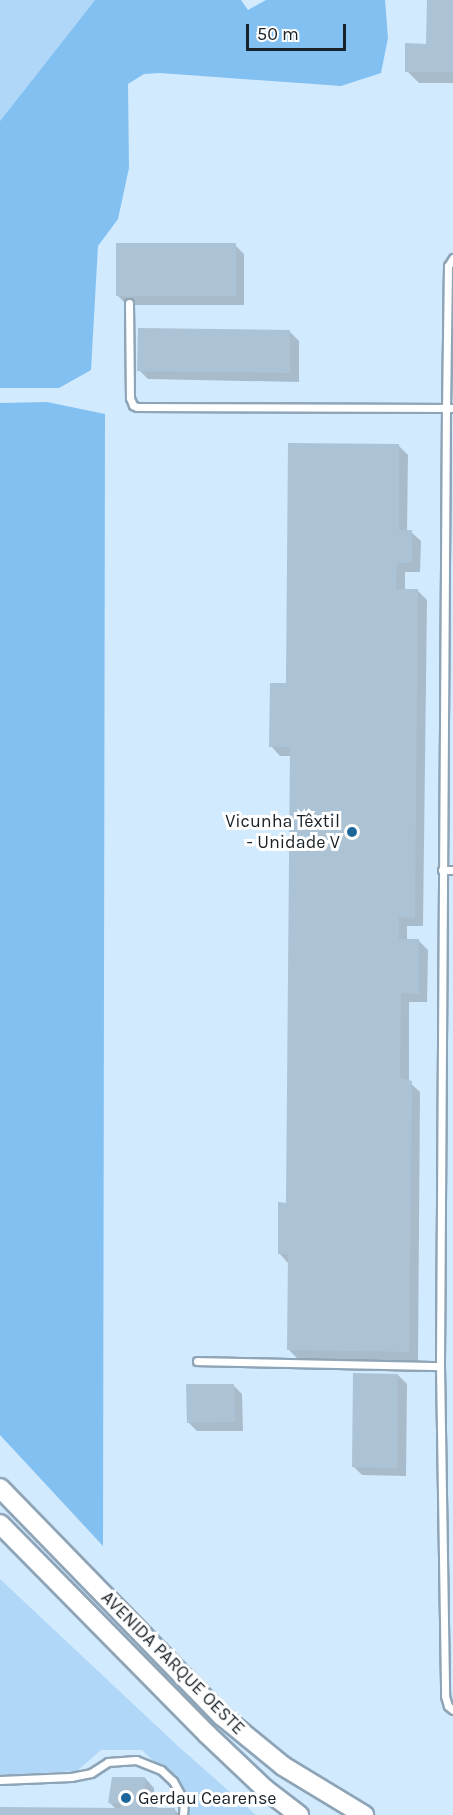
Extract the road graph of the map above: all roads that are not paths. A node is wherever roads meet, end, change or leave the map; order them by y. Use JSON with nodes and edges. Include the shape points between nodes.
{"nodes":[{"id":1,"x":453,"y":258,"type":"edge"},
{"id":2,"x":129,"y":303,"type":"dead end"},
{"id":3,"x":450,"y":407,"type":"edge"},
{"id":4,"x":442,"y":870,"type":"junction"},
{"id":5,"x":453,"y":870,"type":"edge"},
{"id":6,"x":197,"y":1361,"type":"dead end"},
{"id":7,"x":440,"y":1366,"type":"junction"},
{"id":8,"x":0,"y":1488,"type":"edge"},
{"id":9,"x":0,"y":1524,"type":"edge"},
{"id":10,"x":453,"y":1710,"type":"edge"},
{"id":11,"x":0,"y":1780,"type":"edge"},
{"id":12,"x":183,"y":1815,"type":"edge"},
{"id":13,"x":299,"y":1815,"type":"edge"},
{"id":14,"x":364,"y":1815,"type":"edge"}],
"edges":[{"from":1,"to":3,"type":"lane","via":[[448,266]]},
{"from":2,"to":3,"type":"lane","via":[[130,398],[137,407]]},
{"from":3,"to":4,"type":"lane"},
{"from":4,"to":5,"type":"lane"},
{"from":4,"to":7,"type":"lane"},
{"from":6,"to":7,"type":"lane"},
{"from":7,"to":10,"type":"lane","via":[[445,1696]]},
{"from":8,"to":14,"type":"street","name":"AVENIDA PARQUE OESTE","via":[[222,1716],[283,1766]]},
{"from":9,"to":13,"type":"street","name":"AVENIDA PARQUE OESTE","via":[[207,1734]]},
{"from":11,"to":12,"type":"lane","via":[[71,1777],[91,1773],[108,1762],[136,1760],[161,1770],[173,1781],[183,1801]]}]}
